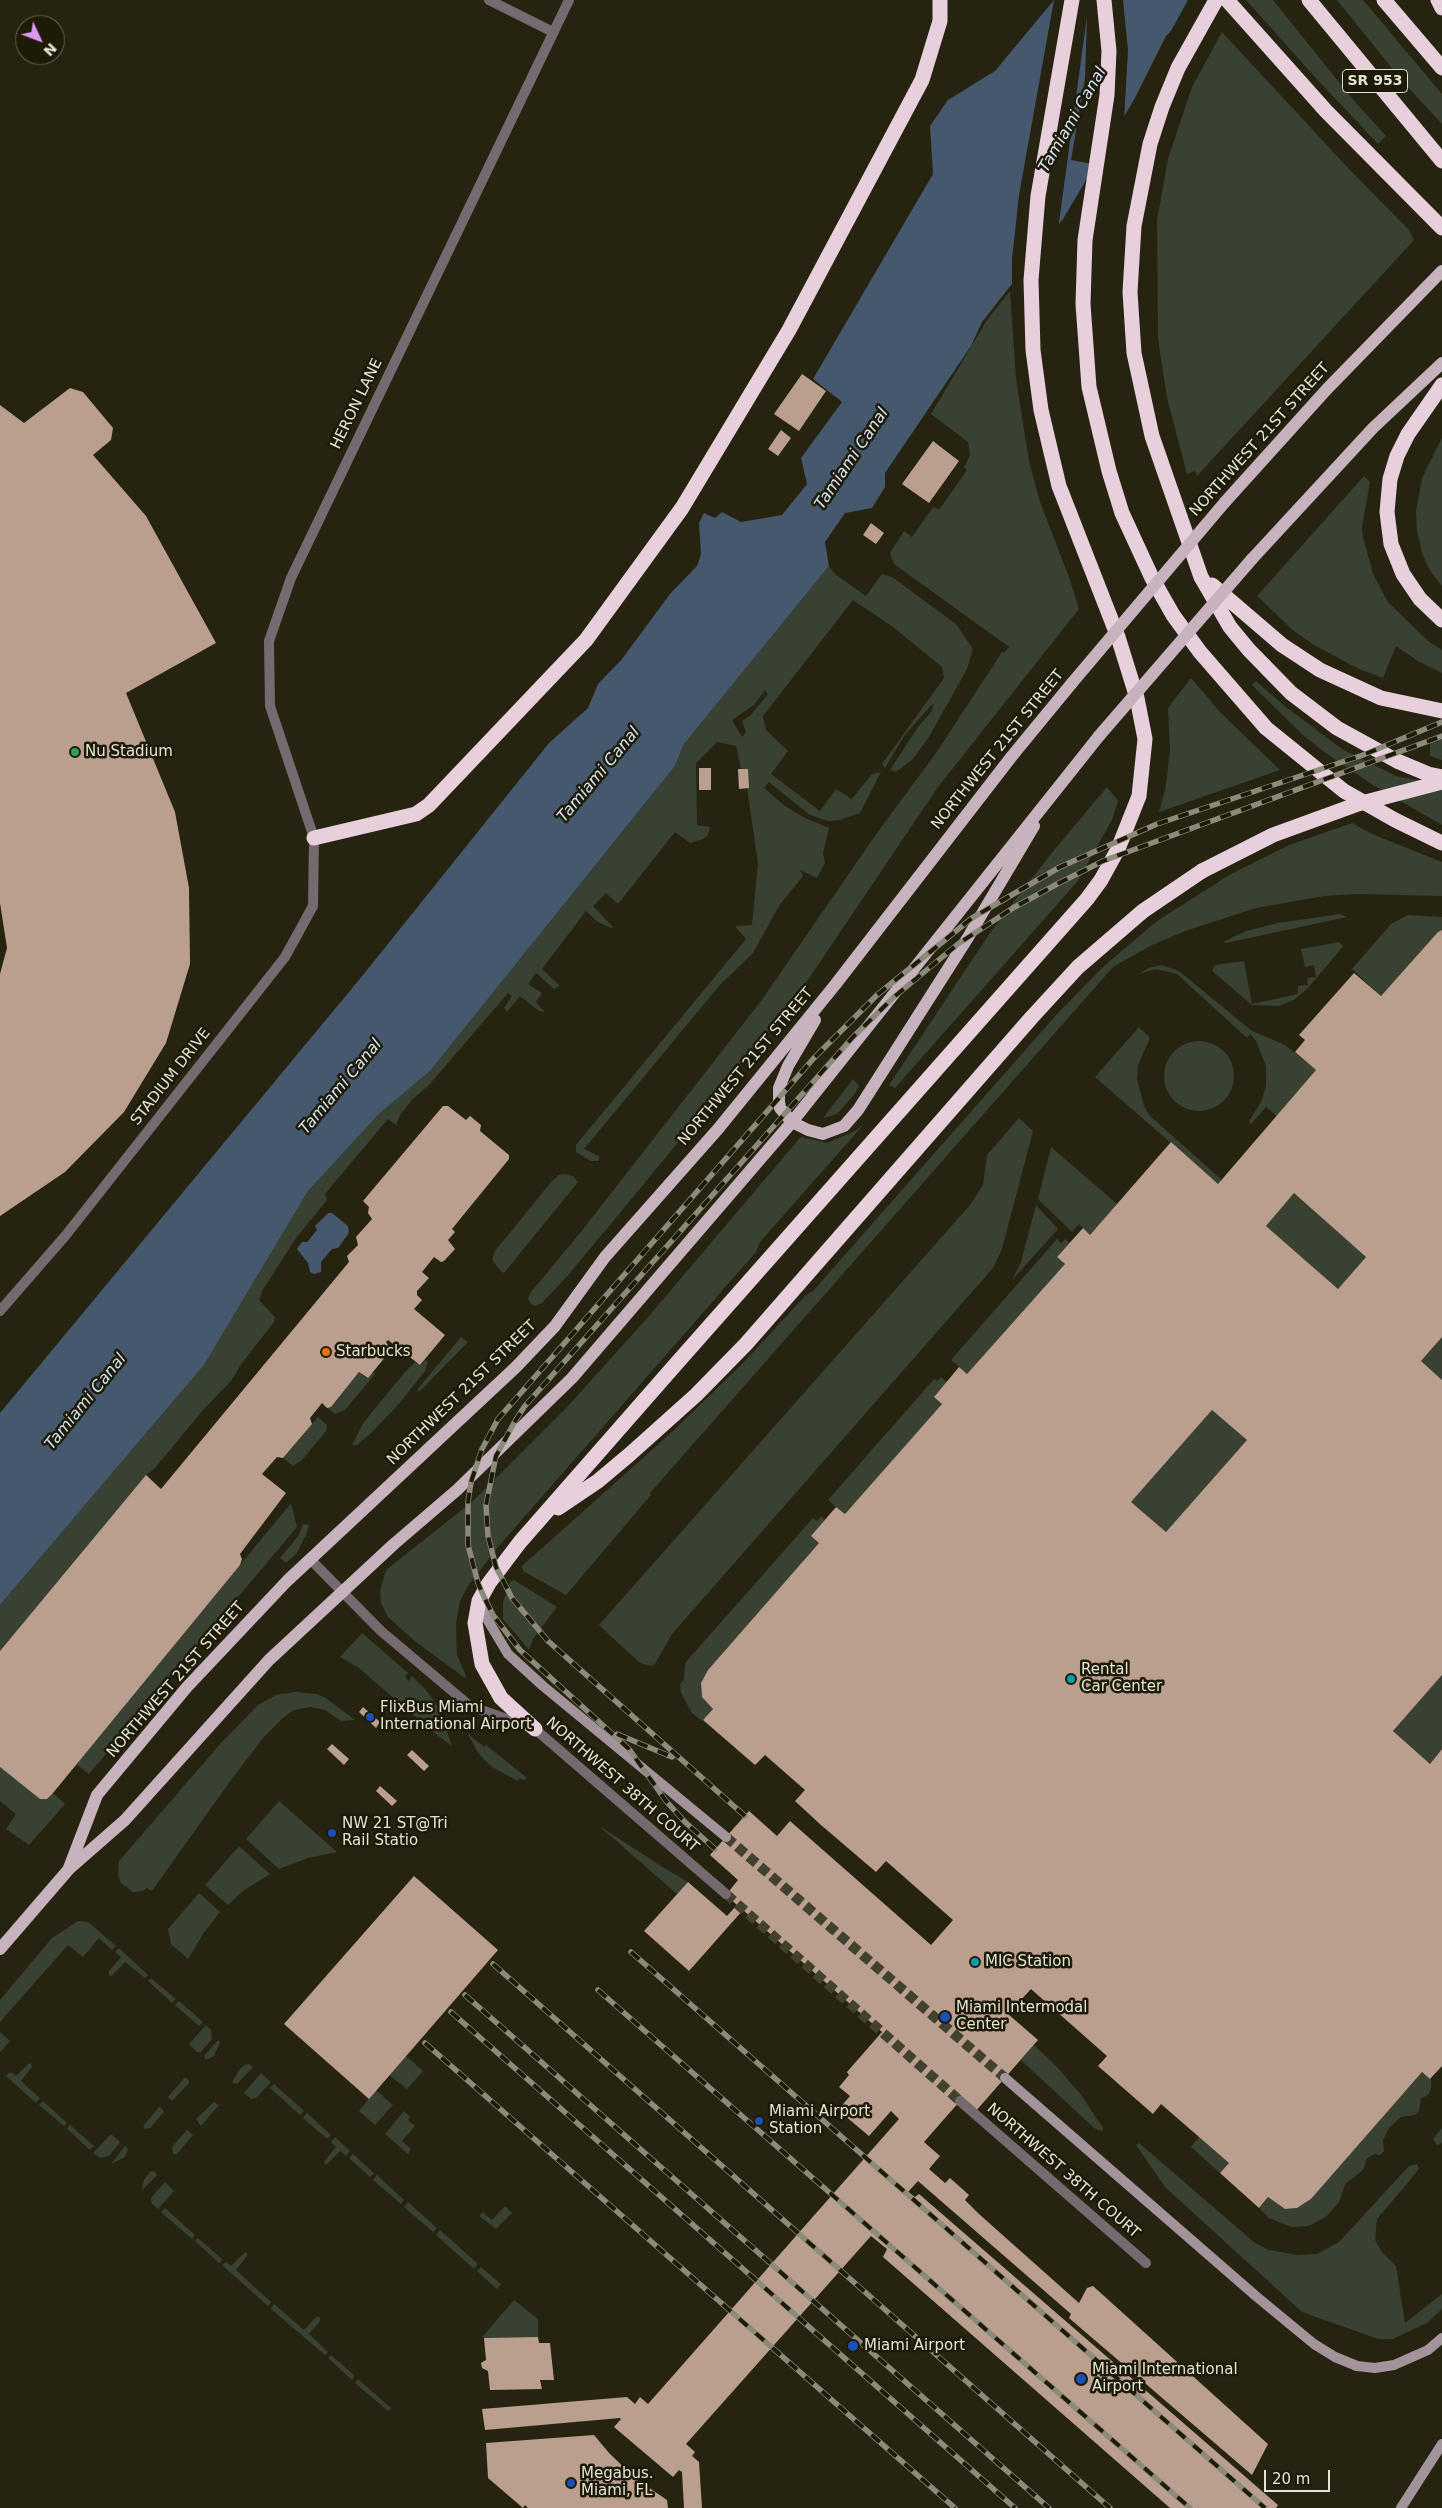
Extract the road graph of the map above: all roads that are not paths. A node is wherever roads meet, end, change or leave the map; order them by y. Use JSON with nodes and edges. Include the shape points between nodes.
{"nodes":[{"id":1,"x":489,"y":0,"type":"edge"},
{"id":2,"x":569,"y":0,"type":"edge"},
{"id":3,"x":940,"y":0,"type":"edge"},
{"id":4,"x":1072,"y":0,"type":"edge"},
{"id":5,"x":1104,"y":0,"type":"edge"},
{"id":6,"x":1216,"y":0,"type":"edge"},
{"id":7,"x":1227,"y":0,"type":"edge"},
{"id":8,"x":1309,"y":0,"type":"edge"},
{"id":9,"x":1384,"y":0,"type":"edge"},
{"id":10,"x":1438,"y":0,"type":"edge"},
{"id":11,"x":1442,"y":8,"type":"edge"},
{"id":12,"x":553,"y":32,"type":"junction"},
{"id":13,"x":1442,"y":68,"type":"edge"},
{"id":14,"x":1442,"y":161,"type":"edge"},
{"id":15,"x":1442,"y":228,"type":"edge"},
{"id":16,"x":1439,"y":274,"type":"edge"},
{"id":17,"x":1442,"y":363,"type":"edge"},
{"id":18,"x":1442,"y":385,"type":"edge"},
{"id":19,"x":1201,"y":576,"type":"junction"},
{"id":20,"x":1442,"y":620,"type":"edge"},
{"id":21,"x":1442,"y":711,"type":"edge"},
{"id":22,"x":1442,"y":777,"type":"edge"},
{"id":23,"x":1442,"y":782,"type":"edge"},
{"id":24,"x":1058,"y":785,"type":"junction"},
{"id":25,"x":314,"y":838,"type":"junction"},
{"id":26,"x":1442,"y":842,"type":"edge"},
{"id":27,"x":835,"y":985,"type":"junction"},
{"id":28,"x":792,"y":1122,"type":"junction"},
{"id":29,"x":0,"y":1311,"type":"edge"},
{"id":30,"x":540,"y":1520,"type":"junction"},
{"id":31,"x":310,"y":1559,"type":"junction"},
{"id":32,"x":342,"y":1592,"type":"junction"},
{"id":33,"x":479,"y":1601,"type":"junction"},
{"id":34,"x":535,"y":1729,"type":"junction"},
{"id":35,"x":726,"y":1837,"type":"tunnel mouth"},
{"id":36,"x":69,"y":1869,"type":"junction"},
{"id":37,"x":726,"y":1894,"type":"tunnel mouth"},
{"id":38,"x":0,"y":1949,"type":"edge"},
{"id":39,"x":1006,"y":2078,"type":"tunnel mouth"},
{"id":40,"x":960,"y":2101,"type":"tunnel mouth"},
{"id":41,"x":1146,"y":2263,"type":"dead end"},
{"id":42,"x":1442,"y":2338,"type":"edge"},
{"id":43,"x":1442,"y":2444,"type":"edge"},
{"id":44,"x":1401,"y":2508,"type":"edge"}],
"edges":[{"from":1,"to":12,"type":"street"},
{"from":2,"to":12,"type":"street","name":"HERON LANE"},
{"from":3,"to":25,"type":"highway","via":[[940,21],[922,80],[789,330],[682,508],[586,640],[416,814]]},
{"from":4,"to":30,"type":"highway","via":[[1038,196],[1031,317],[1044,429],[1059,486],[1118,637],[1144,724],[1142,782],[1130,824],[1109,867],[1087,899]]},
{"from":5,"to":26,"type":"highway","via":[[1108,71],[1083,261],[1085,346],[1097,428],[1120,504],[1152,578],[1173,615],[1200,652],[1266,728],[1344,791]]},
{"from":6,"to":19,"type":"highway","via":[[1178,68],[1150,144],[1131,248],[1130,301],[1134,353],[1152,436]]},
{"from":7,"to":15,"type":"highway","via":[[1326,111]]},
{"from":8,"to":14,"type":"highway","number":"SR 953"},
{"from":9,"to":13,"type":"highway"},
{"from":10,"to":11,"type":"highway"},
{"from":12,"to":25,"type":"street","name":"HERON LANE","via":[[291,578],[269,641],[270,706]]},
{"from":16,"to":27,"type":"main road","name":"NORTHWEST 21ST STREET","bridge":true,"via":[[1327,389],[1225,502],[1012,756]]},
{"from":17,"to":24,"type":"main road","name":"NORTHWEST 21ST STREET","bridge":true,"via":[[1373,428],[1252,559]]},
{"from":18,"to":20,"type":"highway","via":[[1397,456],[1390,479],[1387,512],[1391,544],[1403,574],[1420,599]]},
{"from":19,"to":21,"type":"highway","via":[[1282,645],[1320,670],[1381,698]]},
{"from":19,"to":22,"type":"highway","via":[[1230,627],[1292,693],[1361,743],[1428,774]]},
{"from":23,"to":30,"type":"highway","bridge":true,"via":[[1358,804],[1273,835],[1202,871],[1143,911],[1073,972],[771,1317],[696,1394],[598,1481]]},
{"from":24,"to":28,"type":"main road","name":"NORTHWEST 21ST STREET"},
{"from":24,"to":28,"type":"main road","via":[[967,939],[849,1121],[824,1134]]},
{"from":25,"to":29,"type":"street","name":"STADIUM DRIVE","via":[[313,906],[285,957],[66,1234]]},
{"from":27,"to":28,"type":"main road","via":[[788,1066],[779,1088],[780,1108]]},
{"from":27,"to":31,"type":"main road","name":"NORTHWEST 21ST STREET","via":[[718,1129],[605,1257],[549,1333]]},
{"from":28,"to":32,"type":"main road","name":"NORTHWEST 21ST STREET","via":[[572,1378],[457,1490]]},
{"from":30,"to":33,"type":"highway","via":[[500,1566]]},
{"from":31,"to":32,"type":"street","name":"NORTHWEST 38TH COURT"},
{"from":31,"to":36,"type":"main road","name":"NORTHWEST 21ST STREET","via":[[187,1687],[97,1796]]},
{"from":32,"to":34,"type":"street","name":"NORTHWEST 38TH COURT","via":[[381,1631],[470,1706]]},
{"from":32,"to":36,"type":"main road","name":"NORTHWEST 21ST STREET","via":[[269,1660],[125,1820]]},
{"from":33,"to":34,"type":"highway","via":[[475,1623],[482,1664],[501,1698]]},
{"from":33,"to":35,"type":"street","via":[[508,1654]]},
{"from":34,"to":37,"type":"street","name":"NORTHWEST 38TH COURT"},
{"from":36,"to":38,"type":"main road","name":"NORTHWEST 21ST STREET"},
{"from":39,"to":42,"type":"street","via":[[1257,2297],[1335,2357],[1357,2366],[1394,2366],[1428,2350]]},
{"from":40,"to":41,"type":"street","name":"NORTHWEST 38TH COURT"},
{"from":43,"to":44,"type":"street"}]}
